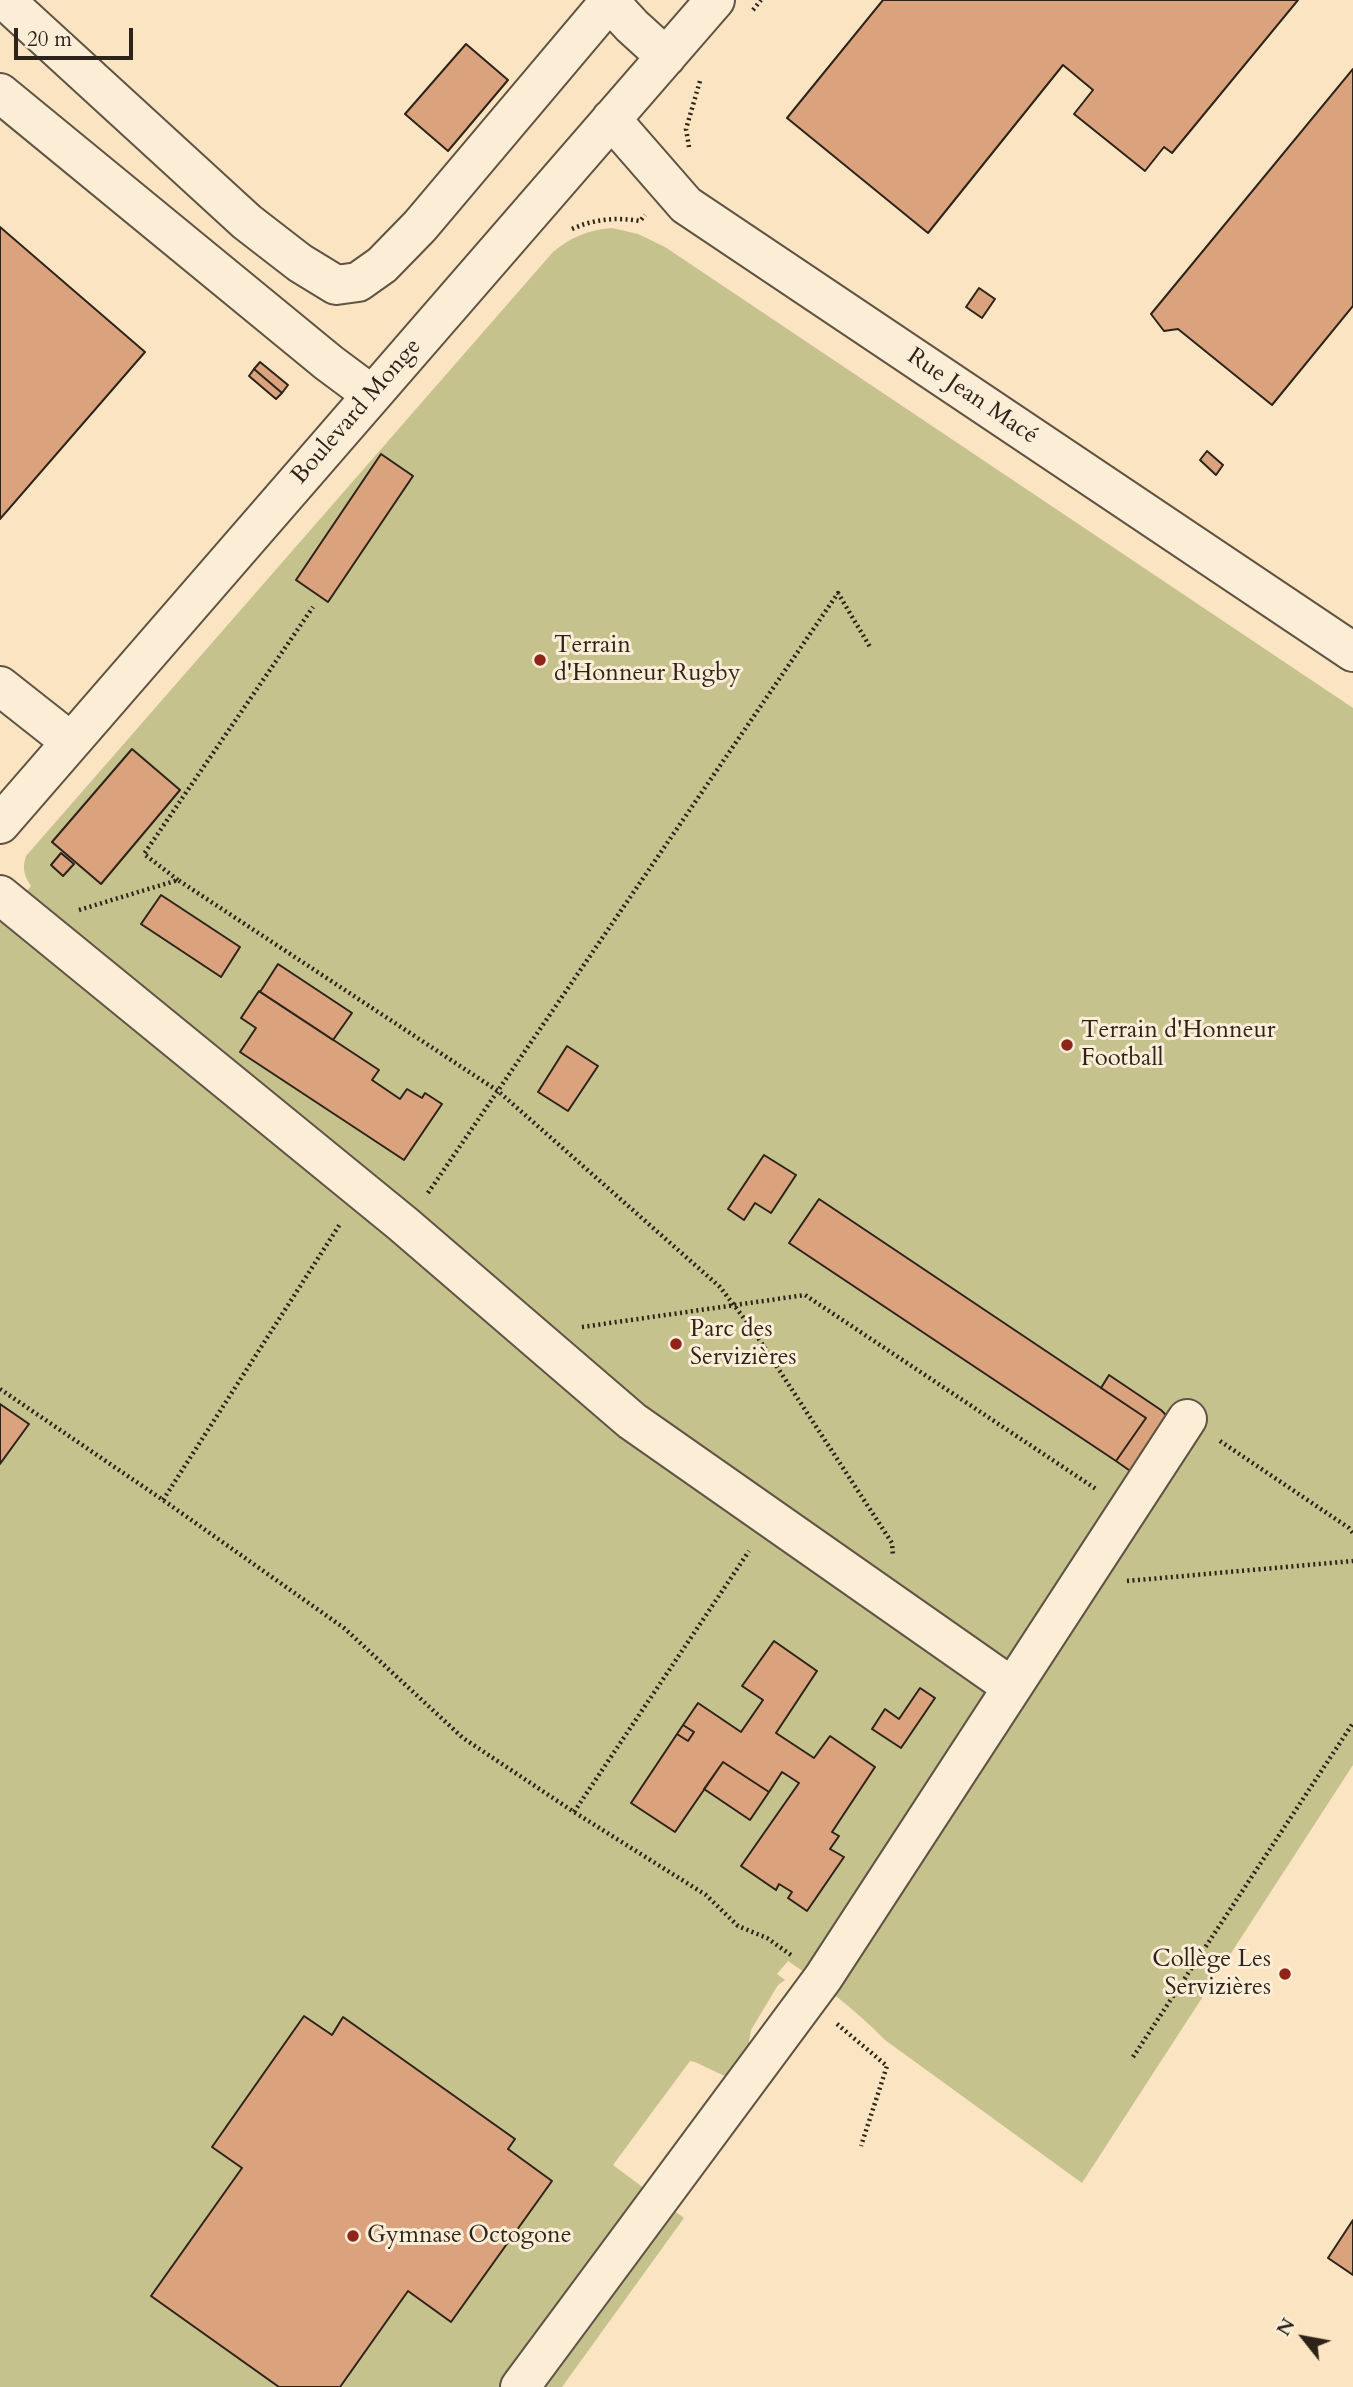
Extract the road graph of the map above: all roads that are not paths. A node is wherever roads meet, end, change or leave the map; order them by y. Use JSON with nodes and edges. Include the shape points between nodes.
{"nodes":[{"id":1,"x":11,"y":0,"type":"edge"},
{"id":2,"x":715,"y":0,"type":"edge"},
{"id":3,"x":609,"y":1,"type":"edge"},
{"id":4,"x":666,"y":57,"type":"junction"},
{"id":5,"x":0,"y":93,"type":"edge"},
{"id":6,"x":611,"y":119,"type":"junction"},
{"id":7,"x":372,"y":395,"type":"junction"},
{"id":8,"x":1353,"y":652,"type":"edge"},
{"id":9,"x":0,"y":686,"type":"edge"},
{"id":10,"x":71,"y":742,"type":"junction"},
{"id":11,"x":0,"y":824,"type":"edge"},
{"id":12,"x":0,"y":895,"type":"edge"},
{"id":13,"x":1187,"y":1419,"type":"road end"},
{"id":14,"x":1012,"y":1687,"type":"junction"},
{"id":15,"x":520,"y":2387,"type":"edge"}],
"edges":[{"from":1,"to":3,"type":"street","via":[[8,3],[247,222],[336,285],[358,282],[382,265]]},
{"from":2,"to":4,"type":"street","name":"Boulevard Monge"},
{"from":3,"to":4,"type":"street"},
{"from":4,"to":6,"type":"street","name":"Boulevard Monge"},
{"from":5,"to":7,"type":"street"},
{"from":6,"to":7,"type":"street","name":"Boulevard Monge"},
{"from":6,"to":8,"type":"street","name":"Rue Jean Macé","via":[[686,205]]},
{"from":7,"to":10,"type":"street","name":"Boulevard Monge"},
{"from":9,"to":10,"type":"street"},
{"from":10,"to":11,"type":"street","name":"Boulevard Monge"},
{"from":12,"to":14,"type":"street","via":[[403,1224],[632,1421]]},
{"from":13,"to":14,"type":"street"},
{"from":14,"to":15,"type":"street","via":[[815,1988]]}]}
